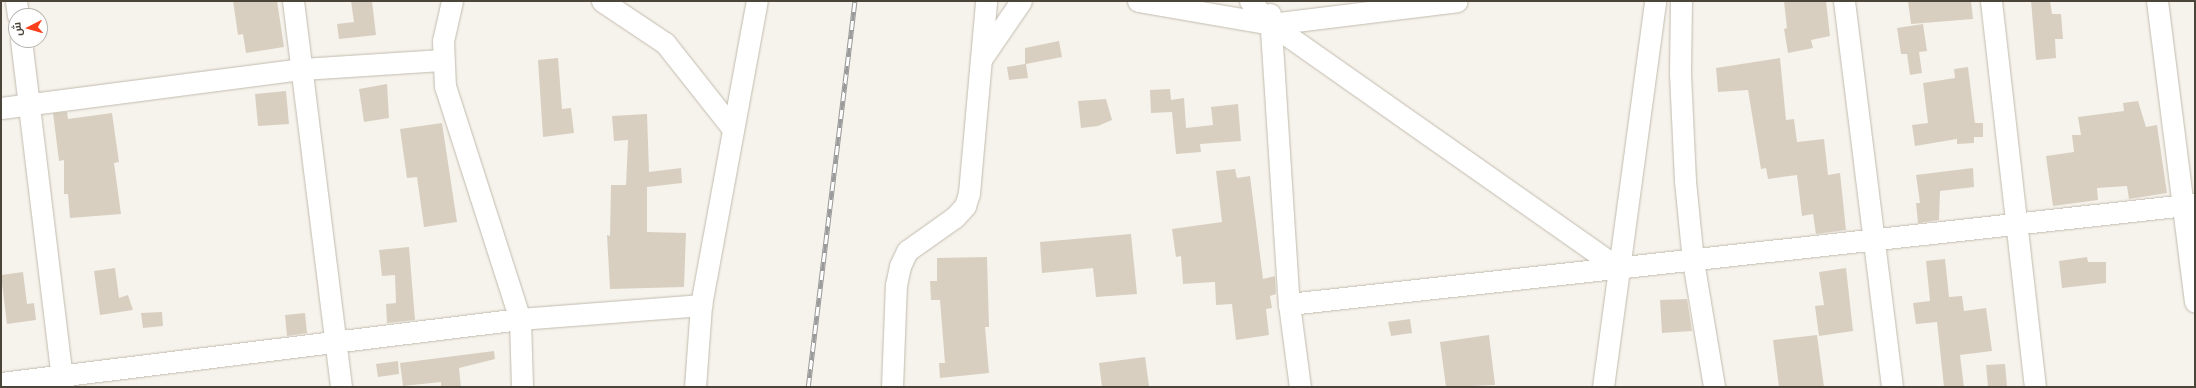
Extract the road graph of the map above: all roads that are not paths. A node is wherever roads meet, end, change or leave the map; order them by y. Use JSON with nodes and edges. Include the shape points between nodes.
{"nodes":[{"id":1,"x":293,"y":1,"type":"edge"},
{"id":2,"x":452,"y":1,"type":"edge"},
{"id":3,"x":602,"y":1,"type":"edge"},
{"id":4,"x":757,"y":1,"type":"edge"},
{"id":5,"x":986,"y":1,"type":"edge"},
{"id":6,"x":1020,"y":1,"type":"edge"},
{"id":7,"x":1138,"y":1,"type":"edge"},
{"id":8,"x":1250,"y":1,"type":"edge"},
{"id":9,"x":1269,"y":1,"type":"edge"},
{"id":10,"x":1457,"y":1,"type":"edge"},
{"id":11,"x":1655,"y":1,"type":"edge"},
{"id":12,"x":1681,"y":1,"type":"edge"},
{"id":13,"x":1844,"y":1,"type":"edge"},
{"id":14,"x":1991,"y":1,"type":"edge"},
{"id":15,"x":2158,"y":1,"type":"edge"},
{"id":16,"x":1271,"y":24,"type":"junction"},
{"id":17,"x":22,"y":48,"type":"edge"},
{"id":18,"x":981,"y":59,"type":"junction"},
{"id":19,"x":442,"y":60,"type":"junction"},
{"id":20,"x":302,"y":69,"type":"junction"},
{"id":21,"x":29,"y":104,"type":"junction"},
{"id":22,"x":1,"y":108,"type":"edge"},
{"id":23,"x":734,"y":129,"type":"junction"},
{"id":24,"x":2188,"y":204,"type":"edge"},
{"id":25,"x":2016,"y":224,"type":"junction"},
{"id":26,"x":1875,"y":240,"type":"junction"},
{"id":27,"x":1693,"y":261,"type":"junction"},
{"id":28,"x":1619,"y":269,"type":"junction"},
{"id":29,"x":2195,"y":302,"type":"edge"},
{"id":30,"x":1289,"y":304,"type":"junction"},
{"id":31,"x":701,"y":305,"type":"junction"},
{"id":32,"x":520,"y":319,"type":"junction"},
{"id":33,"x":336,"y":342,"type":"junction"},
{"id":34,"x":63,"y":381,"type":"edge"},
{"id":35,"x":1,"y":383,"type":"edge"},
{"id":36,"x":341,"y":387,"type":"edge"},
{"id":37,"x":522,"y":387,"type":"edge"},
{"id":38,"x":695,"y":387,"type":"edge"},
{"id":39,"x":892,"y":387,"type":"edge"},
{"id":40,"x":1300,"y":387,"type":"edge"},
{"id":41,"x":1603,"y":387,"type":"edge"},
{"id":42,"x":1714,"y":387,"type":"edge"},
{"id":43,"x":1892,"y":387,"type":"edge"},
{"id":44,"x":2035,"y":387,"type":"edge"}],
"edges":[{"from":1,"to":20,"type":"street"},
{"from":2,"to":19,"type":"street","via":[[443,41]]},
{"from":3,"to":23,"type":"street","via":[[665,43]]},
{"from":4,"to":23,"type":"street"},
{"from":5,"to":18,"type":"street"},
{"from":6,"to":18,"type":"street"},
{"from":7,"to":16,"type":"street"},
{"from":8,"to":16,"type":"street"},
{"from":9,"to":16,"type":"street"},
{"from":10,"to":16,"type":"street"},
{"from":11,"to":28,"type":"street"},
{"from":12,"to":27,"type":"street","via":[[1680,82],[1685,181]]},
{"from":13,"to":26,"type":"street"},
{"from":14,"to":25,"type":"street"},
{"from":15,"to":24,"type":"street"},
{"from":16,"to":28,"type":"street"},
{"from":16,"to":30,"type":"street"},
{"from":17,"to":21,"type":"street"},
{"from":18,"to":39,"type":"street","via":[[965,206],[955,217],[907,251],[900,266],[896,285]]},
{"from":19,"to":20,"type":"street"},
{"from":19,"to":32,"type":"street","via":[[445,86]]},
{"from":20,"to":21,"type":"street"},
{"from":20,"to":33,"type":"street"},
{"from":21,"to":22,"type":"street"},
{"from":21,"to":34,"type":"street"},
{"from":23,"to":31,"type":"street"},
{"from":24,"to":25,"type":"street"},
{"from":24,"to":29,"type":"street"},
{"from":25,"to":26,"type":"street"},
{"from":25,"to":44,"type":"street"},
{"from":26,"to":27,"type":"street"},
{"from":26,"to":43,"type":"street"},
{"from":27,"to":28,"type":"street"},
{"from":27,"to":42,"type":"street"},
{"from":28,"to":30,"type":"street"},
{"from":28,"to":41,"type":"street"},
{"from":30,"to":40,"type":"street"},
{"from":31,"to":32,"type":"street"},
{"from":31,"to":38,"type":"street"},
{"from":32,"to":33,"type":"street"},
{"from":32,"to":37,"type":"street"},
{"from":33,"to":34,"type":"street"},
{"from":33,"to":36,"type":"street"},
{"from":34,"to":35,"type":"street"}]}
